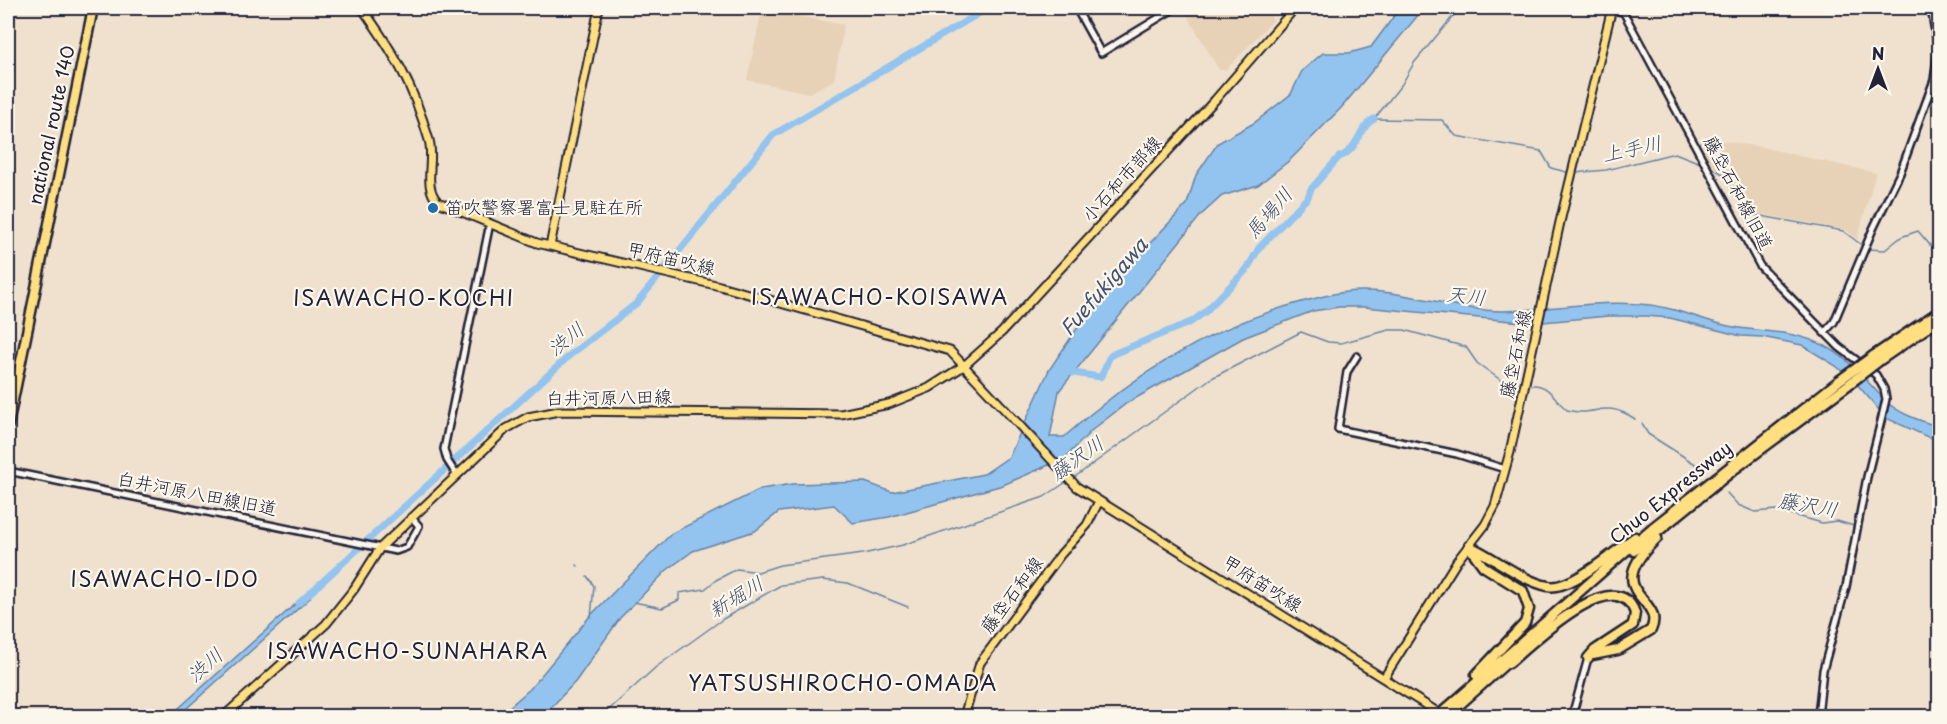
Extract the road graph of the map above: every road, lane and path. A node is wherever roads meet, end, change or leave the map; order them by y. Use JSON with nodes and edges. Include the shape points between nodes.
{"nodes":[{"id":1,"x":93,"y":8,"type":"edge"},
{"id":2,"x":362,"y":8,"type":"edge"},
{"id":3,"x":599,"y":8,"type":"edge"},
{"id":4,"x":1076,"y":8,"type":"edge"},
{"id":5,"x":1175,"y":8,"type":"edge"},
{"id":6,"x":1612,"y":8,"type":"edge"},
{"id":7,"x":1931,"y":8,"type":"edge"},
{"id":8,"x":1293,"y":9,"type":"edge"},
{"id":9,"x":490,"y":223,"type":"junction"},
{"id":10,"x":550,"y":246,"type":"junction"},
{"id":11,"x":1940,"y":311,"type":"edge"},
{"id":12,"x":1940,"y":319,"type":"edge"},
{"id":13,"x":1824,"y":333,"type":"junction"},
{"id":14,"x":1357,"y":356,"type":"dead end"},
{"id":15,"x":1876,"y":359,"type":"junction"},
{"id":16,"x":967,"y":366,"type":"junction"},
{"id":17,"x":1842,"y":384,"type":"junction"},
{"id":18,"x":8,"y":425,"type":"edge"},
{"id":19,"x":1505,"y":469,"type":"junction"},
{"id":20,"x":8,"y":471,"type":"edge"},
{"id":21,"x":454,"y":472,"type":"junction"},
{"id":22,"x":1706,"y":484,"type":"junction"},
{"id":23,"x":1696,"y":500,"type":"junction"},
{"id":24,"x":1099,"y":501,"type":"junction"},
{"id":25,"x":411,"y":517,"type":"junction"},
{"id":26,"x":1468,"y":546,"type":"junction"},
{"id":27,"x":380,"y":548,"type":"junction"},
{"id":28,"x":1588,"y":658,"type":"junction"},
{"id":29,"x":1384,"y":678,"type":"junction"},
{"id":30,"x":1478,"y":689,"type":"junction"},
{"id":31,"x":233,"y":708,"type":"junction"},
{"id":32,"x":1436,"y":714,"type":"edge"},
{"id":33,"x":224,"y":717,"type":"edge"},
{"id":34,"x":240,"y":717,"type":"edge"},
{"id":35,"x":964,"y":717,"type":"edge"},
{"id":36,"x":1447,"y":717,"type":"edge"},
{"id":37,"x":1572,"y":717,"type":"edge"},
{"id":38,"x":1818,"y":717,"type":"edge"}],
"edges":[{"from":1,"to":18,"type":"highway","name":"national route 140"},
{"from":2,"to":9,"type":"main road","name":"甲府笛吹線","via":[[398,58],[408,79],[430,142],[432,194],[443,205]]},
{"from":3,"to":10,"type":"main road"},
{"from":4,"to":5,"type":"street","via":[[1101,52]]},
{"from":6,"to":13,"type":"street","name":"藤垈石和線旧道","via":[[1624,14],[1760,266]]},
{"from":6,"to":19,"type":"main road","name":"藤垈石和線"},
{"from":7,"to":13,"type":"street","via":[[1938,50],[1934,80],[1900,173],[1834,322]]},
{"from":8,"to":16,"type":"main road","name":"小石和市部線","via":[[1230,83]]},
{"from":9,"to":10,"type":"main road","name":"甲府笛吹線"},
{"from":9,"to":21,"type":"street","via":[[444,449]]},
{"from":10,"to":16,"type":"main road","name":"甲府笛吹線","via":[[670,273],[937,346]]},
{"from":11,"to":15,"type":"highway","name":"Chuo Expressway"},
{"from":12,"to":15,"type":"highway","name":"Chuo Expressway"},
{"from":13,"to":38,"type":"street","name":"藤垈石和線旧道","via":[[1876,375],[1886,399],[1846,586],[1823,670]]},
{"from":14,"to":19,"type":"street","via":[[1347,372],[1338,429],[1457,454]]},
{"from":15,"to":17,"type":"highway","name":"Chuo Expressway","bridge":true},
{"from":16,"to":21,"type":"main road","name":"白井河原八田線","via":[[904,399],[848,413],[596,410],[537,414],[506,429]]},
{"from":16,"to":24,"type":"main road","name":"甲府笛吹線","via":[[1062,473]]},
{"from":17,"to":22,"type":"highway","name":"Chuo Expressway"},
{"from":17,"to":23,"type":"highway","name":"Chuo Expressway"},
{"from":19,"to":26,"type":"main road","name":"藤垈石和線","via":[[1492,514]]},
{"from":20,"to":27,"type":"street","name":"白井河原八田線旧道"},
{"from":21,"to":25,"type":"main road","name":"白井河原八田線"},
{"from":22,"to":26,"type":"highway","via":[[1650,527],[1559,586],[1538,583]]},
{"from":22,"to":32,"type":"highway","name":"Chuo Expressway"},
{"from":23,"to":28,"type":"highway","via":[[1646,549],[1633,568],[1635,590],[1654,616],[1651,630],[1618,650]]},
{"from":23,"to":30,"type":"highway","name":"Chuo Expressway"},
{"from":24,"to":29,"type":"main road","name":"甲府笛吹線"},
{"from":24,"to":35,"type":"main road","name":"藤垈石和線","via":[[1088,525],[1061,554],[980,663]]},
{"from":25,"to":27,"type":"main road","name":"白井河原八田線"},
{"from":25,"to":27,"type":"street","name":"白井河原八田線旧道","via":[[418,526],[407,547],[396,551]]},
{"from":26,"to":29,"type":"main road","name":"藤垈石和線"},
{"from":26,"to":32,"type":"highway","via":[[1483,567],[1523,591],[1528,616],[1492,659]]},
{"from":27,"to":31,"type":"main road","name":"白井河原八田線","via":[[336,613]]},
{"from":28,"to":30,"type":"highway","via":[[1633,625],[1635,613],[1625,600],[1606,595],[1584,604]]},
{"from":28,"to":37,"type":"street"},
{"from":29,"to":32,"type":"main road","name":"甲府笛吹線"},
{"from":30,"to":36,"type":"highway","name":"Chuo Expressway"},
{"from":31,"to":33,"type":"main road","name":"白井河原八田線"},
{"from":31,"to":34,"type":"street"}]}
